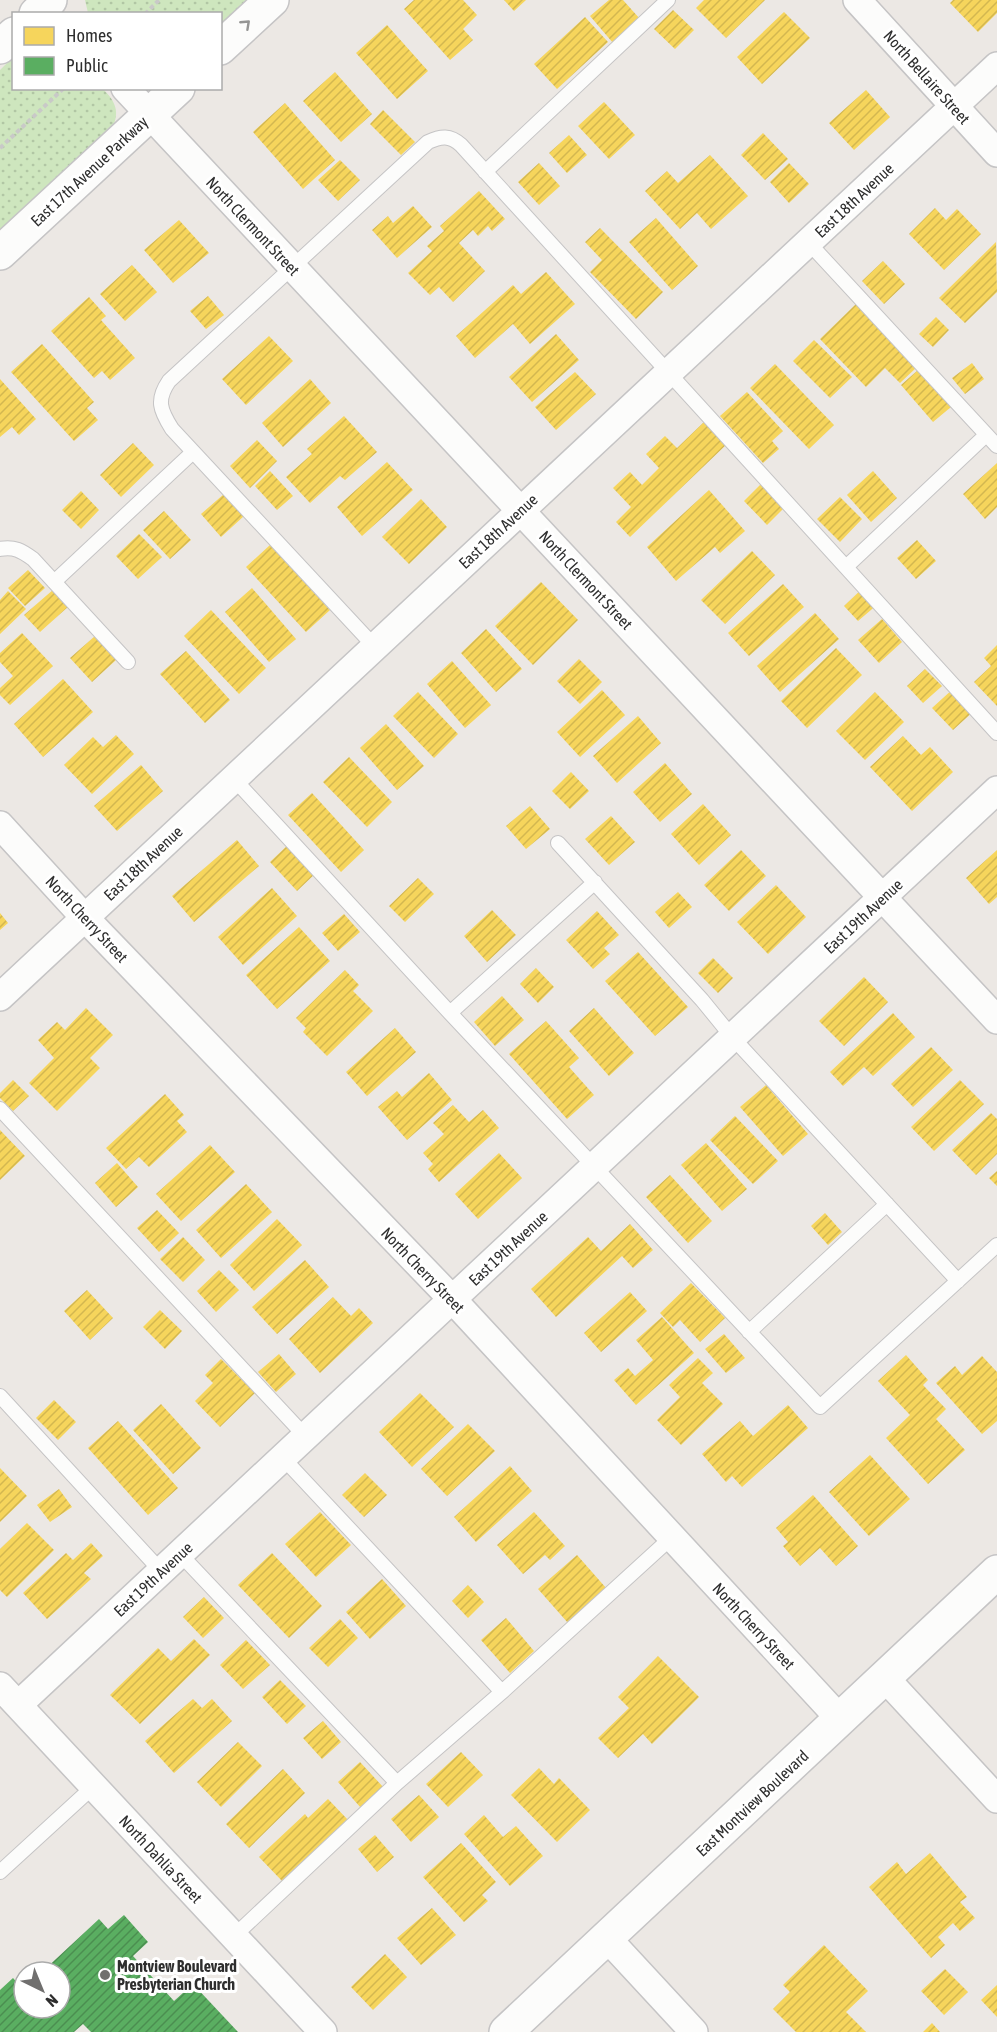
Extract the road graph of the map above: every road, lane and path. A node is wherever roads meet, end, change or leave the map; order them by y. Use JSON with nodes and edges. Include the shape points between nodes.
{"nodes":[{"id":1,"x":159,"y":0,"type":"edge"},
{"id":2,"x":272,"y":0,"type":"edge"},
{"id":3,"x":668,"y":0,"type":"edge"},
{"id":4,"x":857,"y":0,"type":"edge"},
{"id":5,"x":147,"y":12,"type":"edge"},
{"id":6,"x":12,"y":36,"type":"edge"},
{"id":7,"x":222,"y":46,"type":"edge"},
{"id":8,"x":0,"y":47,"type":"edge"},
{"id":9,"x":997,"y":66,"type":"edge"},
{"id":10,"x":62,"y":90,"type":"edge"},
{"id":11,"x":127,"y":90,"type":"edge"},
{"id":12,"x":176,"y":90,"type":"edge"},
{"id":13,"x":954,"y":107,"type":"junction"},
{"id":14,"x":150,"y":115,"type":"junction"},
{"id":15,"x":0,"y":148,"type":"edge"},
{"id":16,"x":997,"y":153,"type":"edge"},
{"id":17,"x":485,"y":172,"type":"junction"},
{"id":18,"x":808,"y":242,"type":"junction"},
{"id":19,"x":0,"y":253,"type":"edge"},
{"id":20,"x":292,"y":268,"type":"junction"},
{"id":21,"x":668,"y":373,"type":"junction"},
{"id":22,"x":986,"y":435,"type":"junction"},
{"id":23,"x":997,"y":446,"type":"edge"},
{"id":24,"x":193,"y":452,"type":"junction"},
{"id":25,"x":521,"y":510,"type":"junction"},
{"id":26,"x":0,"y":549,"type":"edge"},
{"id":27,"x":846,"y":567,"type":"junction"},
{"id":28,"x":54,"y":582,"type":"junction"},
{"id":29,"x":375,"y":647,"type":"junction"},
{"id":30,"x":128,"y":662,"type":"dead end"},
{"id":31,"x":997,"y":733,"type":"edge"},
{"id":32,"x":234,"y":779,"type":"junction"},
{"id":33,"x":997,"y":790,"type":"edge"},
{"id":34,"x":0,"y":825,"type":"edge"},
{"id":35,"x":558,"y":843,"type":"dead end"},
{"id":36,"x":595,"y":882,"type":"junction"},
{"id":37,"x":882,"y":898,"type":"junction"},
{"id":38,"x":85,"y":918,"type":"junction"},
{"id":39,"x":0,"y":997,"type":"edge"},
{"id":40,"x":450,"y":1013,"type":"junction"},
{"id":41,"x":997,"y":1020,"type":"edge"},
{"id":42,"x":734,"y":1038,"type":"junction"},
{"id":43,"x":0,"y":1109,"type":"edge"},
{"id":44,"x":595,"y":1167,"type":"junction"},
{"id":45,"x":887,"y":1204,"type":"junction"},
{"id":46,"x":997,"y":1245,"type":"edge"},
{"id":47,"x":958,"y":1281,"type":"junction"},
{"id":48,"x":453,"y":1300,"type":"junction"},
{"id":49,"x":749,"y":1332,"type":"junction"},
{"id":50,"x":0,"y":1396,"type":"edge"},
{"id":51,"x":306,"y":1437,"type":"junction"},
{"id":52,"x":283,"y":1458,"type":"junction"},
{"id":53,"x":672,"y":1537,"type":"junction"},
{"id":54,"x":170,"y":1563,"type":"junction"},
{"id":55,"x":997,"y":1572,"type":"edge"},
{"id":56,"x":885,"y":1678,"type":"junction"},
{"id":57,"x":0,"y":1686,"type":"edge"},
{"id":58,"x":502,"y":1692,"type":"junction"},
{"id":59,"x":18,"y":1705,"type":"junction"},
{"id":60,"x":841,"y":1720,"type":"junction"},
{"id":61,"x":397,"y":1783,"type":"junction"},
{"id":62,"x":94,"y":1786,"type":"junction"},
{"id":63,"x":997,"y":1799,"type":"edge"},
{"id":64,"x":0,"y":1872,"type":"edge"},
{"id":65,"x":233,"y":1937,"type":"junction"},
{"id":66,"x":607,"y":1938,"type":"junction"},
{"id":67,"x":322,"y":2032,"type":"edge"},
{"id":68,"x":506,"y":2032,"type":"edge"},
{"id":69,"x":694,"y":2032,"type":"edge"}],
"edges":[{"from":1,"to":5,"type":"path"},
{"from":7,"to":2,"type":"street","one_way":true},
{"from":3,"to":17,"type":"lane"},
{"from":4,"to":13,"type":"street","name":"North Bellaire Street"},
{"from":6,"to":8,"type":"street"},
{"from":9,"to":13,"type":"street","name":"East 18th Avenue"},
{"from":10,"to":15,"type":"path"},
{"from":11,"to":14,"type":"street","name":"North Clermont Street"},
{"from":12,"to":14,"type":"street","name":"East 17th Avenue Parkway"},
{"from":13,"to":16,"type":"street","name":"North Bellaire Street"},
{"from":13,"to":18,"type":"street","name":"East 18th Avenue"},
{"from":14,"to":19,"type":"street","name":"East 17th Avenue Parkway"},
{"from":14,"to":20,"type":"street","name":"North Clermont Street"},
{"from":17,"to":20,"type":"lane","via":[[455,139],[447,136],[428,142]]},
{"from":17,"to":21,"type":"lane"},
{"from":18,"to":21,"type":"street","name":"East 18th Avenue"},
{"from":18,"to":22,"type":"lane"},
{"from":20,"to":24,"type":"lane","via":[[161,392],[164,417]]},
{"from":20,"to":25,"type":"street","name":"North Clermont Street"},
{"from":21,"to":25,"type":"street","name":"East 18th Avenue"},
{"from":21,"to":27,"type":"lane"},
{"from":22,"to":23,"type":"lane"},
{"from":22,"to":27,"type":"lane"},
{"from":24,"to":28,"type":"lane"},
{"from":24,"to":29,"type":"lane"},
{"from":25,"to":29,"type":"street","name":"East 18th Avenue"},
{"from":25,"to":37,"type":"street","name":"North Clermont Street"},
{"from":26,"to":28,"type":"lane","via":[[21,550]]},
{"from":27,"to":31,"type":"lane"},
{"from":28,"to":30,"type":"lane"},
{"from":29,"to":32,"type":"street","name":"East 18th Avenue"},
{"from":32,"to":38,"type":"street","name":"East 18th Avenue"},
{"from":32,"to":40,"type":"lane"},
{"from":33,"to":37,"type":"street","name":"East 19th Avenue"},
{"from":34,"to":38,"type":"street","name":"North Cherry Street"},
{"from":35,"to":36,"type":"lane"},
{"from":36,"to":40,"type":"lane"},
{"from":36,"to":42,"type":"lane"},
{"from":37,"to":41,"type":"street","name":"North Clermont Street"},
{"from":37,"to":42,"type":"street","name":"East 19th Avenue"},
{"from":38,"to":39,"type":"street","name":"East 18th Avenue"},
{"from":38,"to":48,"type":"street","name":"North Cherry Street"},
{"from":40,"to":44,"type":"lane"},
{"from":42,"to":44,"type":"street","name":"East 19th Avenue"},
{"from":42,"to":45,"type":"lane"},
{"from":43,"to":51,"type":"lane"},
{"from":44,"to":48,"type":"street","name":"East 19th Avenue"},
{"from":44,"to":49,"type":"lane"},
{"from":45,"to":47,"type":"lane"},
{"from":45,"to":49,"type":"lane"},
{"from":46,"to":47,"type":"lane"},
{"from":47,"to":49,"type":"lane","via":[[820,1407]]},
{"from":48,"to":51,"type":"street","name":"East 19th Avenue"},
{"from":48,"to":53,"type":"street","name":"North Cherry Street"},
{"from":50,"to":54,"type":"lane"},
{"from":51,"to":52,"type":"street","name":"East 19th Avenue"},
{"from":52,"to":54,"type":"street","name":"East 19th Avenue"},
{"from":52,"to":58,"type":"lane"},
{"from":53,"to":58,"type":"lane"},
{"from":53,"to":60,"type":"street","name":"North Cherry Street"},
{"from":54,"to":59,"type":"street","name":"East 19th Avenue"},
{"from":54,"to":61,"type":"lane"},
{"from":55,"to":56,"type":"street","name":"East Montview Boulevard"},
{"from":56,"to":60,"type":"street","name":"East Montview Boulevard"},
{"from":56,"to":63,"type":"street"},
{"from":57,"to":59,"type":"street","name":"North Dahlia Street"},
{"from":58,"to":61,"type":"lane"},
{"from":59,"to":62,"type":"street","name":"North Dahlia Street"},
{"from":60,"to":66,"type":"street","name":"East Montview Boulevard"},
{"from":61,"to":65,"type":"lane"},
{"from":62,"to":64,"type":"lane"},
{"from":62,"to":65,"type":"street","name":"North Dahlia Street"},
{"from":65,"to":67,"type":"street","name":"North Dahlia Street"},
{"from":66,"to":68,"type":"street","name":"East Montview Boulevard"},
{"from":66,"to":69,"type":"street"}]}
